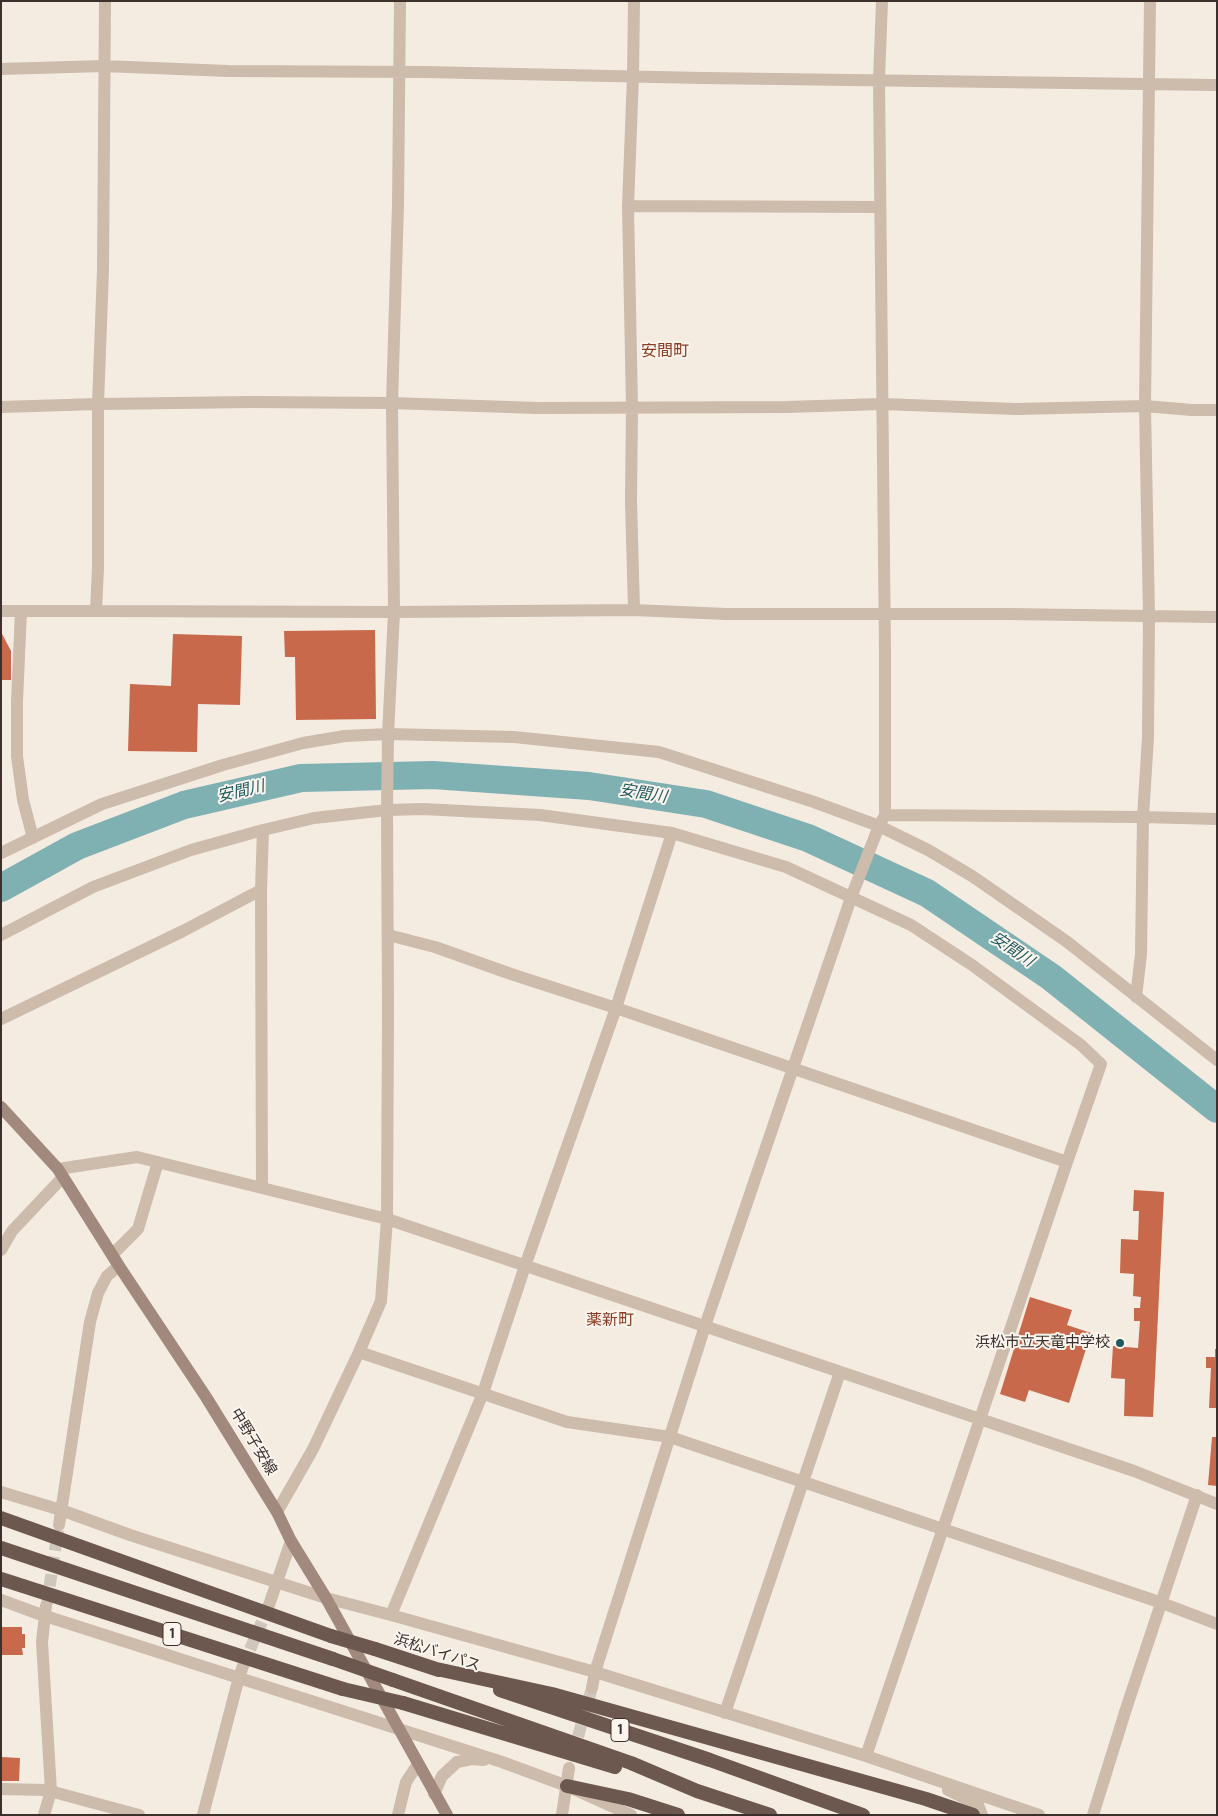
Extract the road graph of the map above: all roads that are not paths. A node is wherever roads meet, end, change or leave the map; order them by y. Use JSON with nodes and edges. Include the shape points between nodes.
{"nodes":[{"id":1,"x":105,"y":1,"type":"edge"},
{"id":2,"x":400,"y":1,"type":"edge"},
{"id":3,"x":634,"y":1,"type":"edge"},
{"id":4,"x":882,"y":1,"type":"edge"},
{"id":5,"x":1150,"y":1,"type":"edge"},
{"id":6,"x":104,"y":66,"type":"junction"},
{"id":7,"x":1,"y":69,"type":"edge"},
{"id":8,"x":398,"y":72,"type":"junction"},
{"id":9,"x":633,"y":76,"type":"junction"},
{"id":10,"x":879,"y":80,"type":"junction"},
{"id":11,"x":1149,"y":84,"type":"junction"},
{"id":12,"x":1217,"y":85,"type":"edge"},
{"id":13,"x":628,"y":206,"type":"junction"},
{"id":14,"x":880,"y":207,"type":"junction"},
{"id":15,"x":392,"y":403,"type":"junction"},
{"id":16,"x":98,"y":404,"type":"junction"},
{"id":17,"x":882,"y":404,"type":"junction"},
{"id":18,"x":1145,"y":406,"type":"junction"},
{"id":19,"x":1,"y":407,"type":"edge"},
{"id":20,"x":632,"y":407,"type":"junction"},
{"id":21,"x":1217,"y":410,"type":"edge"},
{"id":22,"x":634,"y":610,"type":"junction"},
{"id":23,"x":1,"y":611,"type":"edge"},
{"id":24,"x":21,"y":611,"type":"junction"},
{"id":25,"x":96,"y":611,"type":"junction"},
{"id":26,"x":394,"y":612,"type":"junction"},
{"id":27,"x":885,"y":615,"type":"junction"},
{"id":28,"x":1149,"y":616,"type":"junction"},
{"id":29,"x":1217,"y":617,"type":"edge"},
{"id":30,"x":388,"y":734,"type":"junction"},
{"id":31,"x":387,"y":809,"type":"junction"},
{"id":32,"x":1143,"y":816,"type":"junction"},
{"id":33,"x":1217,"y":819,"type":"edge"},
{"id":34,"x":881,"y":823,"type":"junction"},
{"id":35,"x":263,"y":830,"type":"junction"},
{"id":36,"x":672,"y":833,"type":"junction"},
{"id":37,"x":33,"y":838,"type":"junction"},
{"id":38,"x":1,"y":853,"type":"edge"},
{"id":39,"x":261,"y":890,"type":"junction"},
{"id":40,"x":851,"y":896,"type":"junction"},
{"id":41,"x":1,"y":935,"type":"edge"},
{"id":42,"x":388,"y":935,"type":"junction"},
{"id":43,"x":1136,"y":998,"type":"junction"},
{"id":44,"x":616,"y":1008,"type":"junction"},
{"id":45,"x":1,"y":1019,"type":"edge"},
{"id":46,"x":1217,"y":1060,"type":"edge"},
{"id":47,"x":792,"y":1068,"type":"junction"},
{"id":48,"x":1,"y":1106,"type":"edge"},
{"id":49,"x":158,"y":1162,"type":"junction"},
{"id":50,"x":1067,"y":1162,"type":"junction"},
{"id":51,"x":61,"y":1173,"type":"junction"},
{"id":52,"x":262,"y":1188,"type":"junction"},
{"id":53,"x":387,"y":1219,"type":"junction"},
{"id":54,"x":1,"y":1250,"type":"edge"},
{"id":55,"x":116,"y":1260,"type":"junction"},
{"id":56,"x":525,"y":1266,"type":"junction"},
{"id":57,"x":704,"y":1326,"type":"junction"},
{"id":58,"x":359,"y":1352,"type":"junction"},
{"id":59,"x":840,"y":1372,"type":"junction"},
{"id":60,"x":483,"y":1393,"type":"junction"},
{"id":61,"x":979,"y":1418,"type":"junction"},
{"id":62,"x":670,"y":1437,"type":"junction"},
{"id":63,"x":803,"y":1482,"type":"junction"},
{"id":64,"x":1,"y":1492,"type":"edge"},
{"id":65,"x":1197,"y":1495,"type":"junction"},
{"id":66,"x":1217,"y":1504,"type":"edge"},
{"id":67,"x":62,"y":1510,"type":"junction"},
{"id":68,"x":276,"y":1512,"type":"junction"},
{"id":69,"x":1,"y":1518,"type":"edge"},
{"id":70,"x":59,"y":1525,"type":"tunnel mouth"},
{"id":71,"x":942,"y":1529,"type":"junction"},
{"id":72,"x":292,"y":1541,"type":"junction"},
{"id":73,"x":1,"y":1548,"type":"edge"},
{"id":74,"x":1,"y":1579,"type":"edge"},
{"id":75,"x":278,"y":1582,"type":"junction"},
{"id":76,"x":326,"y":1598,"type":"junction"},
{"id":77,"x":1,"y":1600,"type":"edge"},
{"id":78,"x":1162,"y":1603,"type":"junction"},
{"id":79,"x":269,"y":1604,"type":"tunnel mouth"},
{"id":80,"x":46,"y":1611,"type":"junction"},
{"id":81,"x":391,"y":1615,"type":"junction"},
{"id":82,"x":1217,"y":1624,"type":"edge"},
{"id":83,"x":432,"y":1668,"type":"junction"},
{"id":84,"x":241,"y":1672,"type":"junction"},
{"id":85,"x":595,"y":1672,"type":"junction"},
{"id":86,"x":592,"y":1688,"type":"tunnel mouth"},
{"id":87,"x":725,"y":1713,"type":"junction"},
{"id":88,"x":400,"y":1729,"type":"junction"},
{"id":89,"x":866,"y":1756,"type":"junction"},
{"id":90,"x":502,"y":1762,"type":"junction"},
{"id":91,"x":418,"y":1764,"type":"junction"},
{"id":92,"x":569,"y":1768,"type":"tunnel mouth"},
{"id":93,"x":913,"y":1772,"type":"junction"},
{"id":94,"x":568,"y":1786,"type":"junction"},
{"id":95,"x":1,"y":1789,"type":"edge"},
{"id":96,"x":51,"y":1791,"type":"junction"},
{"id":97,"x":697,"y":1791,"type":"junction"},
{"id":98,"x":434,"y":1794,"type":"junction"},
{"id":99,"x":44,"y":1815,"type":"edge"},
{"id":100,"x":139,"y":1815,"type":"edge"},
{"id":101,"x":203,"y":1815,"type":"edge"},
{"id":102,"x":398,"y":1815,"type":"edge"},
{"id":103,"x":447,"y":1815,"type":"edge"},
{"id":104,"x":562,"y":1815,"type":"edge"},
{"id":105,"x":631,"y":1815,"type":"edge"},
{"id":106,"x":678,"y":1815,"type":"edge"},
{"id":107,"x":770,"y":1815,"type":"edge"},
{"id":108,"x":863,"y":1815,"type":"edge"},
{"id":109,"x":973,"y":1815,"type":"edge"},
{"id":110,"x":982,"y":1815,"type":"edge"},
{"id":111,"x":1039,"y":1815,"type":"edge"},
{"id":112,"x":1093,"y":1815,"type":"edge"}],
"edges":[{"from":1,"to":6,"type":"street"},
{"from":2,"to":8,"type":"street"},
{"from":3,"to":9,"type":"street"},
{"from":4,"to":10,"type":"street"},
{"from":5,"to":11,"type":"street"},
{"from":6,"to":7,"type":"street"},
{"from":6,"to":8,"type":"street"},
{"from":6,"to":16,"type":"street","via":[[103,270]]},
{"from":8,"to":9,"type":"street"},
{"from":8,"to":15,"type":"street"},
{"from":9,"to":10,"type":"street"},
{"from":9,"to":13,"type":"street"},
{"from":10,"to":11,"type":"street"},
{"from":10,"to":14,"type":"street"},
{"from":11,"to":12,"type":"street"},
{"from":11,"to":18,"type":"street"},
{"from":13,"to":14,"type":"street"},
{"from":13,"to":20,"type":"street"},
{"from":14,"to":17,"type":"street"},
{"from":15,"to":16,"type":"street"},
{"from":15,"to":20,"type":"street","via":[[537,408]]},
{"from":15,"to":26,"type":"street"},
{"from":16,"to":19,"type":"street"},
{"from":16,"to":25,"type":"street"},
{"from":17,"to":18,"type":"street","via":[[1016,409]]},
{"from":17,"to":20,"type":"street"},
{"from":17,"to":27,"type":"street"},
{"from":18,"to":21,"type":"street"},
{"from":18,"to":28,"type":"street"},
{"from":20,"to":22,"type":"street"},
{"from":22,"to":26,"type":"street"},
{"from":22,"to":27,"type":"street"},
{"from":23,"to":24,"type":"street"},
{"from":24,"to":25,"type":"street"},
{"from":24,"to":37,"type":"street","via":[[17,756],[23,800]]},
{"from":25,"to":26,"type":"street"},
{"from":26,"to":30,"type":"street"},
{"from":27,"to":28,"type":"street"},
{"from":27,"to":34,"type":"street"},
{"from":28,"to":29,"type":"street"},
{"from":28,"to":32,"type":"street","via":[[1148,737]]},
{"from":30,"to":31,"type":"street"},
{"from":30,"to":34,"type":"street","via":[[514,737],[659,752]]},
{"from":30,"to":37,"type":"street","via":[[303,743],[223,765],[102,804]]},
{"from":31,"to":35,"type":"street","via":[[314,818]]},
{"from":31,"to":36,"type":"street","via":[[540,815]]},
{"from":31,"to":42,"type":"street"},
{"from":32,"to":33,"type":"street"},
{"from":32,"to":34,"type":"street"},
{"from":32,"to":43,"type":"street","via":[[1141,954]]},
{"from":34,"to":40,"type":"street"},
{"from":34,"to":43,"type":"street","via":[[972,876],[1066,941]]},
{"from":35,"to":39,"type":"street"},
{"from":35,"to":41,"type":"street","via":[[191,850],[93,887]]},
{"from":36,"to":40,"type":"street","via":[[786,867]]},
{"from":36,"to":44,"type":"street"},
{"from":37,"to":38,"type":"street"},
{"from":39,"to":45,"type":"street","via":[[184,931]]},
{"from":39,"to":52,"type":"street"},
{"from":40,"to":47,"type":"street"},
{"from":40,"to":50,"type":"street","via":[[911,925],[972,965],[1081,1045],[1101,1064]]},
{"from":42,"to":44,"type":"street","via":[[435,947]]},
{"from":42,"to":53,"type":"street"},
{"from":43,"to":46,"type":"street"},
{"from":44,"to":47,"type":"street"},
{"from":44,"to":56,"type":"street"},
{"from":47,"to":50,"type":"street"},
{"from":47,"to":57,"type":"street"},
{"from":48,"to":51,"type":"main road","name":"中野子安線"},
{"from":49,"to":51,"type":"street","via":[[137,1157]]},
{"from":49,"to":52,"type":"street"},
{"from":49,"to":55,"type":"street","via":[[138,1229]]},
{"from":50,"to":61,"type":"street"},
{"from":51,"to":54,"type":"street","via":[[12,1231]]},
{"from":51,"to":55,"type":"main road","name":"中野子安線"},
{"from":52,"to":53,"type":"street"},
{"from":53,"to":56,"type":"street"},
{"from":53,"to":58,"type":"street","via":[[380,1301]]},
{"from":55,"to":67,"type":"street","via":[[98,1293],[90,1322]]},
{"from":55,"to":68,"type":"main road","name":"中野子安線","via":[[206,1397]]},
{"from":56,"to":57,"type":"street"},
{"from":56,"to":60,"type":"street"},
{"from":57,"to":59,"type":"street"},
{"from":57,"to":62,"type":"street"},
{"from":58,"to":60,"type":"street"},
{"from":58,"to":68,"type":"street","via":[[313,1449]]},
{"from":59,"to":61,"type":"street"},
{"from":59,"to":63,"type":"street"},
{"from":60,"to":62,"type":"street","via":[[567,1422]]},
{"from":60,"to":81,"type":"street"},
{"from":61,"to":65,"type":"street"},
{"from":61,"to":71,"type":"street"},
{"from":62,"to":63,"type":"street"},
{"from":62,"to":85,"type":"street"},
{"from":63,"to":71,"type":"street"},
{"from":63,"to":87,"type":"street"},
{"from":64,"to":67,"type":"street"},
{"from":65,"to":66,"type":"street"},
{"from":65,"to":78,"type":"street"},
{"from":67,"to":70,"type":"street"},
{"from":67,"to":75,"type":"street"},
{"from":68,"to":72,"type":"main road","name":"中野子安線"},
{"from":69,"to":83,"type":"highway","name":"浜松バイパス","number":"1","bridge":true,"via":[[331,1636]]},
{"from":71,"to":78,"type":"street"},
{"from":71,"to":89,"type":"street"},
{"from":72,"to":75,"type":"street"},
{"from":72,"to":76,"type":"main road","name":"中野子安線"},
{"from":73,"to":97,"type":"highway","number":"1","bridge":true,"via":[[631,1763]]},
{"from":74,"to":97,"type":"highway","number":"1","bridge":true,"via":[[343,1689],[403,1703]]},
{"from":75,"to":76,"type":"street"},
{"from":75,"to":79,"type":"street"},
{"from":76,"to":81,"type":"street"},
{"from":76,"to":88,"type":"main road","name":"中野子安線"},
{"from":77,"to":80,"type":"street"},
{"from":78,"to":82,"type":"street"},
{"from":78,"to":112,"type":"street"},
{"from":80,"to":84,"type":"street"},
{"from":80,"to":96,"type":"street","via":[[42,1642]]},
{"from":81,"to":85,"type":"street"},
{"from":83,"to":108,"type":"highway","name":"浜松バイパス","number":"1","via":[[710,1760]]},
{"from":83,"to":109,"type":"highway","number":"1","via":[[552,1694]]},
{"from":84,"to":88,"type":"street"},
{"from":84,"to":101,"type":"street"},
{"from":85,"to":86,"type":"street"},
{"from":85,"to":87,"type":"street"},
{"from":87,"to":89,"type":"street"},
{"from":88,"to":90,"type":"street"},
{"from":88,"to":91,"type":"main road","name":"中野子安線"},
{"from":89,"to":93,"type":"street"},
{"from":90,"to":94,"type":"street"},
{"from":90,"to":98,"type":"street","via":[[472,1759],[458,1762],[442,1776]]},
{"from":91,"to":98,"type":"main road","name":"中野子安線"},
{"from":91,"to":102,"type":"street","via":[[406,1782]]},
{"from":92,"to":94,"type":"street"},
{"from":93,"to":110,"type":"street","via":[[978,1805]]},
{"from":93,"to":111,"type":"street"},
{"from":94,"to":104,"type":"street"},
{"from":94,"to":105,"type":"street"},
{"from":94,"to":106,"type":"highway","via":[[628,1799]]},
{"from":95,"to":96,"type":"street"},
{"from":96,"to":99,"type":"street"},
{"from":96,"to":100,"type":"street"},
{"from":97,"to":107,"type":"highway","number":"1"},
{"from":98,"to":103,"type":"main road","name":"中野子安線"}]}
